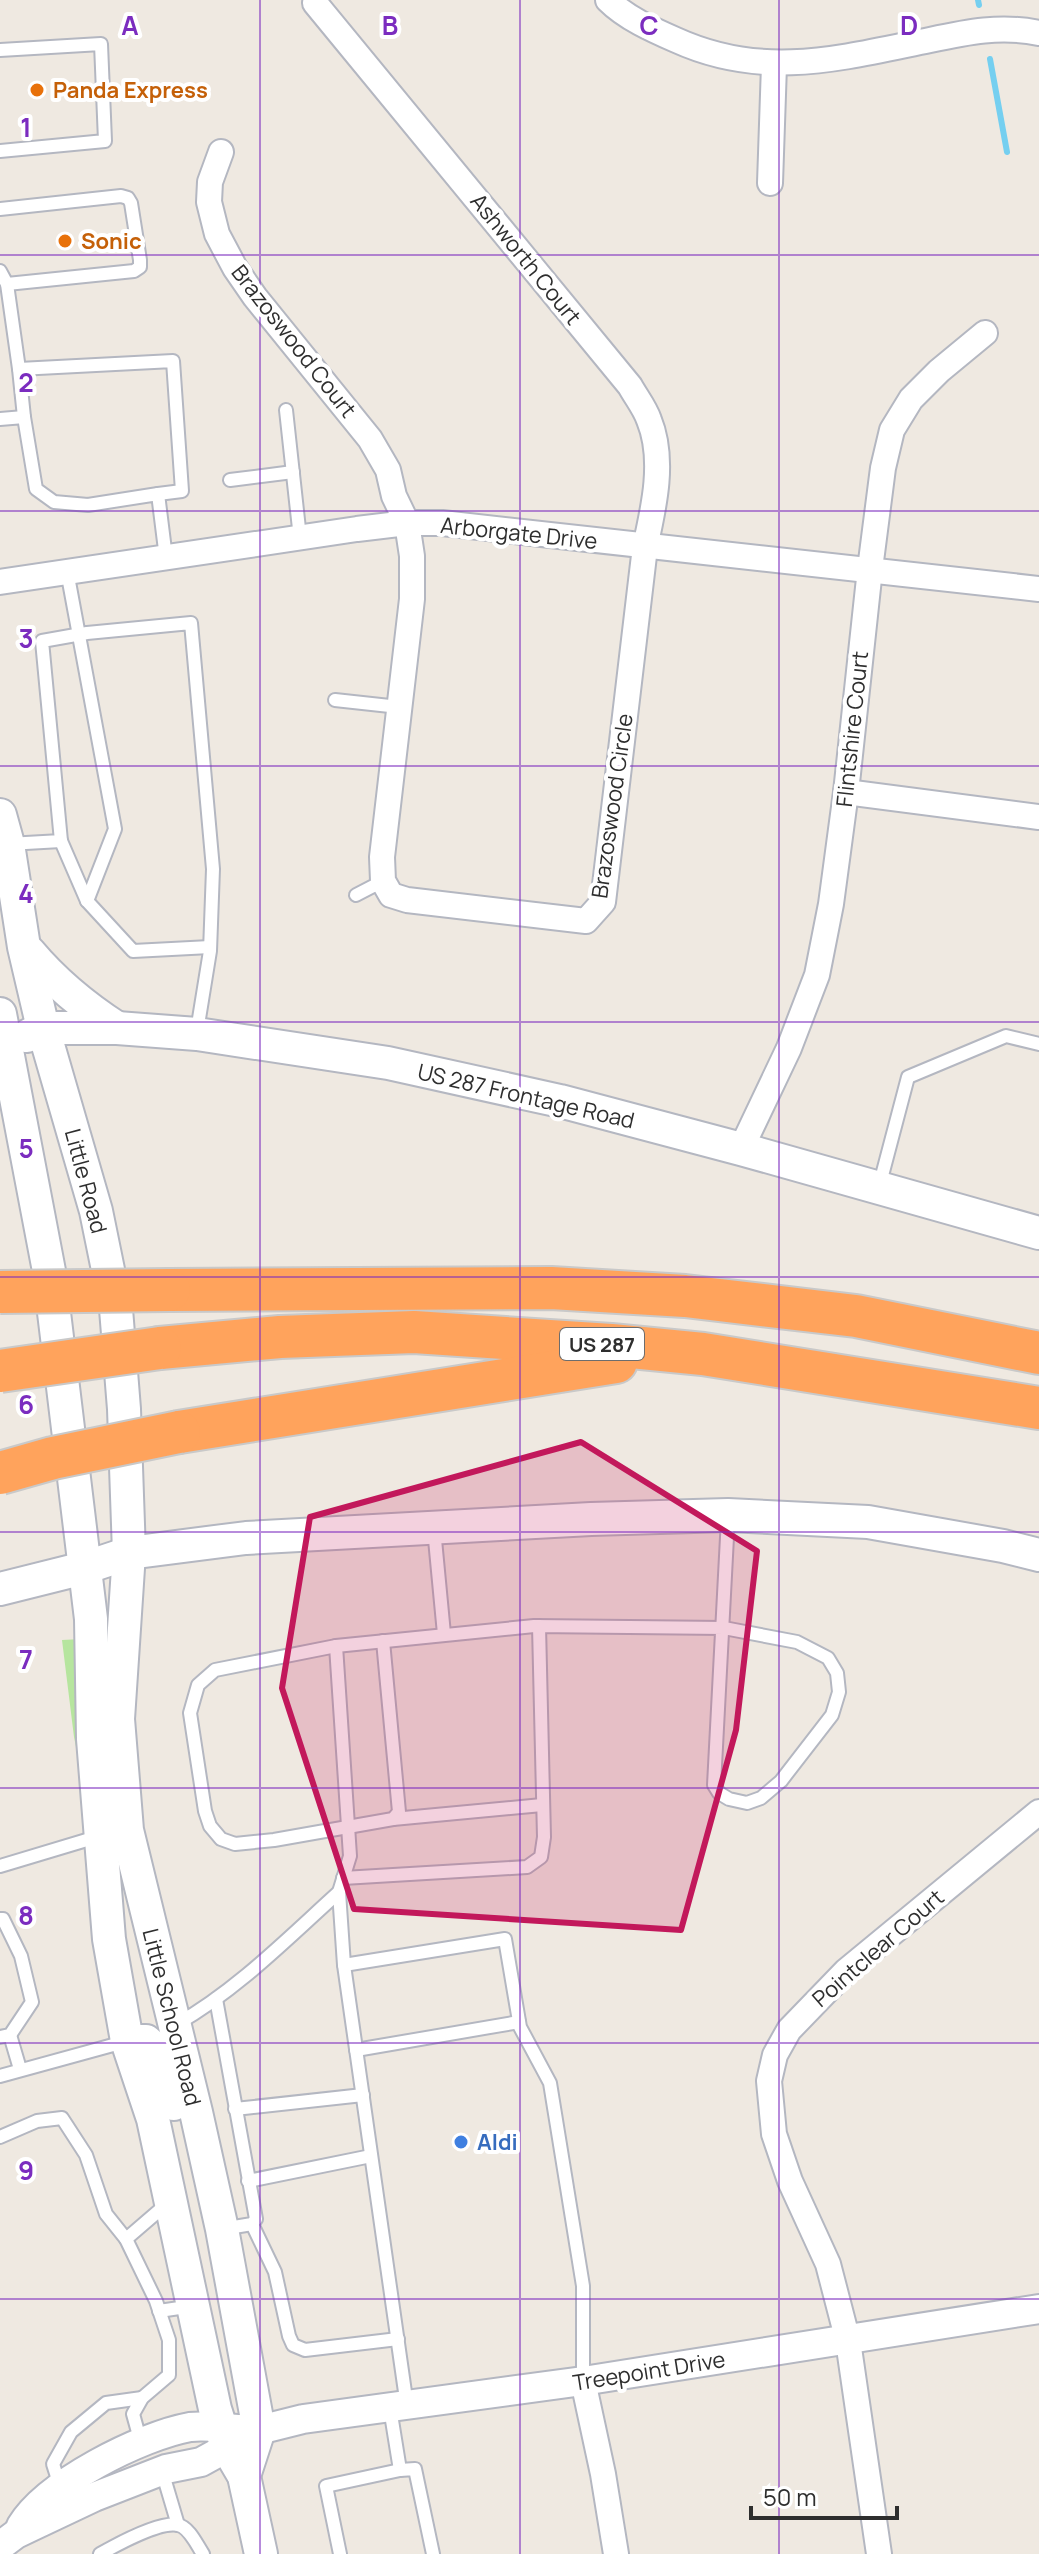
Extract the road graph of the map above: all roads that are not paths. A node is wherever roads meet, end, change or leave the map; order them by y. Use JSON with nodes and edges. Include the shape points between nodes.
{"nodes":[{"id":1,"x":608,"y":0,"type":"edge"},
{"id":2,"x":315,"y":3,"type":"dead end"},
{"id":3,"x":1039,"y":33,"type":"edge"},
{"id":4,"x":0,"y":50,"type":"edge"},
{"id":5,"x":774,"y":65,"type":"junction"},
{"id":6,"x":0,"y":151,"type":"edge"},
{"id":7,"x":221,"y":152,"type":"dead end"},
{"id":8,"x":770,"y":183,"type":"dead end"},
{"id":9,"x":0,"y":209,"type":"edge"},
{"id":10,"x":0,"y":271,"type":"edge"},
{"id":11,"x":7,"y":284,"type":"junction"},
{"id":12,"x":985,"y":333,"type":"dead end"},
{"id":13,"x":19,"y":369,"type":"junction"},
{"id":14,"x":286,"y":410,"type":"dead end"},
{"id":15,"x":24,"y":417,"type":"junction"},
{"id":16,"x":0,"y":419,"type":"edge"},
{"id":17,"x":293,"y":472,"type":"junction"},
{"id":18,"x":230,"y":480,"type":"dead end"},
{"id":19,"x":158,"y":494,"type":"junction"},
{"id":20,"x":407,"y":523,"type":"junction"},
{"id":21,"x":300,"y":538,"type":"junction"},
{"id":22,"x":645,"y":547,"type":"junction"},
{"id":23,"x":166,"y":558,"type":"junction"},
{"id":24,"x":870,"y":569,"type":"junction"},
{"id":25,"x":67,"y":571,"type":"junction"},
{"id":26,"x":0,"y":582,"type":"edge"},
{"id":27,"x":1039,"y":589,"type":"edge"},
{"id":28,"x":80,"y":634,"type":"junction"},
{"id":29,"x":335,"y":700,"type":"dead end"},
{"id":30,"x":399,"y":707,"type":"junction"},
{"id":31,"x":846,"y":792,"type":"junction"},
{"id":32,"x":1039,"y":817,"type":"edge"},
{"id":33,"x":4,"y":830,"type":"edge"},
{"id":34,"x":61,"y":841,"type":"junction"},
{"id":35,"x":383,"y":881,"type":"junction"},
{"id":36,"x":356,"y":895,"type":"dead end"},
{"id":37,"x":87,"y":901,"type":"junction"},
{"id":38,"x":24,"y":947,"type":"junction"},
{"id":39,"x":210,"y":947,"type":"junction"},
{"id":40,"x":0,"y":1014,"type":"edge"},
{"id":41,"x":43,"y":1028,"type":"junction"},
{"id":42,"x":117,"y":1028,"type":"junction"},
{"id":43,"x":197,"y":1034,"type":"junction"},
{"id":44,"x":1039,"y":1044,"type":"edge"},
{"id":45,"x":3,"y":1046,"type":"edge"},
{"id":46,"x":741,"y":1149,"type":"junction"},
{"id":47,"x":879,"y":1187,"type":"junction"},
{"id":48,"x":1039,"y":1233,"type":"edge"},
{"id":49,"x":0,"y":1281,"type":"edge"},
{"id":50,"x":0,"y":1292,"type":"edge"},
{"id":51,"x":48,"y":1292,"type":"junction"},
{"id":52,"x":1039,"y":1353,"type":"edge"},
{"id":53,"x":703,"y":1354,"type":"junction"},
{"id":54,"x":0,"y":1371,"type":"edge"},
{"id":55,"x":1039,"y":1408,"type":"edge"},
{"id":56,"x":0,"y":1473,"type":"edge"},
{"id":57,"x":728,"y":1515,"type":"junction"},
{"id":58,"x":434,"y":1527,"type":"junction"},
{"id":59,"x":129,"y":1553,"type":"junction"},
{"id":60,"x":1039,"y":1555,"type":"edge"},
{"id":61,"x":84,"y":1568,"type":"junction"},
{"id":62,"x":0,"y":1589,"type":"edge"},
{"id":63,"x":539,"y":1626,"type":"junction"},
{"id":64,"x":724,"y":1628,"type":"junction"},
{"id":65,"x":444,"y":1634,"type":"junction"},
{"id":66,"x":383,"y":1641,"type":"junction"},
{"id":67,"x":336,"y":1646,"type":"junction"},
{"id":68,"x":542,"y":1805,"type":"junction"},
{"id":69,"x":1039,"y":1812,"type":"edge"},
{"id":70,"x":393,"y":1819,"type":"junction"},
{"id":71,"x":347,"y":1826,"type":"junction"},
{"id":72,"x":101,"y":1835,"type":"junction"},
{"id":73,"x":0,"y":1866,"type":"edge"},
{"id":74,"x":343,"y":1878,"type":"junction"},
{"id":75,"x":339,"y":1892,"type":"junction"},
{"id":76,"x":0,"y":1919,"type":"edge"},
{"id":77,"x":344,"y":1965,"type":"junction"},
{"id":78,"x":216,"y":1999,"type":"junction"},
{"id":79,"x":519,"y":2022,"type":"junction"},
{"id":80,"x":174,"y":2025,"type":"junction"},
{"id":81,"x":5,"y":2036,"type":"edge"},
{"id":82,"x":127,"y":2041,"type":"junction"},
{"id":83,"x":356,"y":2050,"type":"junction"},
{"id":84,"x":20,"y":2069,"type":"junction"},
{"id":85,"x":0,"y":2076,"type":"edge"},
{"id":86,"x":363,"y":2095,"type":"junction"},
{"id":87,"x":235,"y":2109,"type":"junction"},
{"id":88,"x":0,"y":2137,"type":"edge"},
{"id":89,"x":371,"y":2156,"type":"junction"},
{"id":90,"x":210,"y":2179,"type":"junction"},
{"id":91,"x":248,"y":2181,"type":"junction"},
{"id":92,"x":170,"y":2201,"type":"junction"},
{"id":93,"x":237,"y":2227,"type":"junction"},
{"id":94,"x":126,"y":2239,"type":"junction"},
{"id":95,"x":193,"y":2306,"type":"junction"},
{"id":96,"x":1039,"y":2309,"type":"edge"},
{"id":97,"x":159,"y":2311,"type":"junction"},
{"id":98,"x":398,"y":2339,"type":"junction"},
{"id":99,"x":848,"y":2341,"type":"junction"},
{"id":100,"x":583,"y":2381,"type":"junction"},
{"id":101,"x":142,"y":2398,"type":"junction"},
{"id":102,"x":398,"y":2407,"type":"junction"},
{"id":103,"x":259,"y":2430,"type":"junction"},
{"id":104,"x":223,"y":2438,"type":"junction"},
{"id":105,"x":141,"y":2444,"type":"junction"},
{"id":106,"x":400,"y":2470,"type":"junction"},
{"id":107,"x":162,"y":2471,"type":"junction"},
{"id":108,"x":244,"y":2476,"type":"junction"},
{"id":109,"x":60,"y":2486,"type":"junction"},
{"id":110,"x":178,"y":2525,"type":"junction"},
{"id":111,"x":8,"y":2540,"type":"edge"},
{"id":112,"x":100,"y":2554,"type":"edge"},
{"id":113,"x":203,"y":2554,"type":"edge"},
{"id":114,"x":261,"y":2554,"type":"edge"},
{"id":115,"x":340,"y":2554,"type":"edge"},
{"id":116,"x":433,"y":2554,"type":"edge"},
{"id":117,"x":616,"y":2554,"type":"edge"},
{"id":118,"x":879,"y":2554,"type":"edge"}],
"edges":[{"from":1,"to":5,"type":"street","via":[[648,28],[688,46]]},
{"from":2,"to":22,"type":"street","name":"Ashworth Court","via":[[630,386],[650,421],[657,462]]},
{"from":3,"to":5,"type":"street","via":[[979,30],[828,60]]},
{"from":4,"to":6,"type":"lane","via":[[101,44],[105,141]]},
{"from":5,"to":8,"type":"street"},
{"from":7,"to":20,"type":"street","name":"Brazoswood Court","via":[[209,202],[217,234],[255,297],[370,439]]},
{"from":9,"to":11,"type":"lane","via":[[128,198],[140,260],[134,271]]},
{"from":10,"to":11,"type":"lane"},
{"from":11,"to":13,"type":"lane"},
{"from":12,"to":24,"type":"street","name":"Flintshire Court","via":[[911,399],[892,430]]},
{"from":13,"to":15,"type":"lane"},
{"from":13,"to":19,"type":"lane","via":[[173,361],[182,491]]},
{"from":14,"to":17,"type":"lane"},
{"from":15,"to":16,"type":"lane"},
{"from":15,"to":19,"type":"lane","via":[[36,489],[54,502],[88,505]]},
{"from":17,"to":18,"type":"lane"},
{"from":17,"to":21,"type":"lane"},
{"from":19,"to":23,"type":"lane"},
{"from":20,"to":21,"type":"street","name":"Arborgate Drive"},
{"from":20,"to":22,"type":"street","name":"Arborgate Drive"},
{"from":20,"to":30,"type":"street","via":[[412,599]]},
{"from":21,"to":23,"type":"street","name":"Arborgate Drive"},
{"from":22,"to":24,"type":"street","name":"Arborgate Drive"},
{"from":22,"to":35,"type":"street","name":"Brazoswood Circle","via":[[603,902],[586,921],[561,919],[407,900],[391,895]]},
{"from":23,"to":25,"type":"street","name":"Arborgate Drive"},
{"from":24,"to":27,"type":"street","name":"Arborgate Drive"},
{"from":24,"to":31,"type":"street","name":"Flintshire Court"},
{"from":25,"to":26,"type":"street","name":"Arborgate Drive"},
{"from":25,"to":28,"type":"lane"},
{"from":28,"to":34,"type":"lane","via":[[42,641]]},
{"from":28,"to":37,"type":"lane","via":[[115,829]]},
{"from":28,"to":39,"type":"lane","via":[[191,623],[213,869]]},
{"from":29,"to":30,"type":"lane"},
{"from":30,"to":35,"type":"street"},
{"from":31,"to":32,"type":"street"},
{"from":31,"to":46,"type":"street","name":"Flintshire Court","via":[[817,975]]},
{"from":33,"to":34,"type":"lane"},
{"from":33,"to":38,"type":"main road","name":"Little Road"},
{"from":34,"to":37,"type":"lane"},
{"from":35,"to":36,"type":"lane"},
{"from":37,"to":39,"type":"lane","via":[[133,951]]},
{"from":38,"to":41,"type":"main road","name":"Little Road"},
{"from":38,"to":42,"type":"main road","via":[[56,983]]},
{"from":39,"to":43,"type":"lane"},
{"from":40,"to":45,"type":"main road"},
{"from":41,"to":42,"type":"main road","name":"US 287 Frontage Road"},
{"from":41,"to":45,"type":"main road","name":"US 287 Frontage Road"},
{"from":41,"to":59,"type":"main road","name":"Little Road","via":[[96,1211],[116,1309]]},
{"from":42,"to":43,"type":"main road","name":"US 287 Frontage Road"},
{"from":43,"to":46,"type":"main road","name":"US 287 Frontage Road","via":[[388,1063]]},
{"from":44,"to":47,"type":"lane","via":[[1006,1036],[908,1077]]},
{"from":45,"to":61,"type":"main road","via":[[49,1271]]},
{"from":46,"to":47,"type":"main road","name":"US 287 Frontage Road"},
{"from":47,"to":48,"type":"main road","name":"US 287 Frontage Road"},
{"from":49,"to":51,"type":"highway","bridge":true},
{"from":50,"to":51,"type":"highway","bridge":true},
{"from":51,"to":52,"type":"highway","bridge":true,"via":[[551,1288],[685,1296],[856,1316]]},
{"from":53,"to":54,"type":"highway","number":"US 287","bridge":true,"via":[[414,1332],[160,1348]]},
{"from":53,"to":55,"type":"highway","number":"US 287"},
{"from":53,"to":56,"type":"highway","bridge":true,"via":[[602,1364],[179,1432]]},
{"from":57,"to":58,"type":"main road"},
{"from":57,"to":60,"type":"main road","via":[[868,1522]]},
{"from":57,"to":64,"type":"lane"},
{"from":58,"to":59,"type":"main road","via":[[246,1538]]},
{"from":58,"to":65,"type":"lane"},
{"from":59,"to":61,"type":"main road"},
{"from":59,"to":80,"type":"main road","name":"Little School Road","via":[[118,1719],[127,1830]]},
{"from":61,"to":62,"type":"main road"},
{"from":61,"to":72,"type":"main road","name":"Little School Road"},
{"from":63,"to":64,"type":"lane"},
{"from":63,"to":65,"type":"lane"},
{"from":63,"to":68,"type":"lane"},
{"from":64,"to":64,"type":"lane","via":[[714,1785],[729,1799],[747,1803],[781,1781],[832,1715],[839,1692],[837,1673],[828,1658],[797,1642]]},
{"from":65,"to":66,"type":"lane"},
{"from":66,"to":67,"type":"lane"},
{"from":66,"to":70,"type":"lane","via":[[399,1812]]},
{"from":67,"to":71,"type":"lane"},
{"from":67,"to":71,"type":"lane","via":[[215,1670],[198,1685],[190,1713],[205,1811],[221,1839],[235,1844],[274,1840]]},
{"from":68,"to":70,"type":"lane"},
{"from":68,"to":74,"type":"lane","via":[[541,1857],[527,1867]]},
{"from":69,"to":99,"type":"street","name":"Pointclear Court","via":[[846,1971],[789,2030],[775,2055],[769,2081],[774,2134],[828,2264]]},
{"from":70,"to":71,"type":"lane"},
{"from":71,"to":74,"type":"lane","via":[[350,1856]]},
{"from":72,"to":73,"type":"lane"},
{"from":72,"to":80,"type":"main road","via":[[129,1911],[140,1996],[152,2019]]},
{"from":72,"to":82,"type":"main road","name":"Little School Road","via":[[109,1939]]},
{"from":74,"to":75,"type":"lane"},
{"from":75,"to":77,"type":"lane"},
{"from":75,"to":78,"type":"lane"},
{"from":76,"to":81,"type":"lane","via":[[21,1956],[32,2002]]},
{"from":77,"to":79,"type":"lane","via":[[505,1939]]},
{"from":77,"to":83,"type":"lane"},
{"from":78,"to":80,"type":"lane"},
{"from":78,"to":87,"type":"lane"},
{"from":79,"to":83,"type":"lane"},
{"from":79,"to":100,"type":"lane","via":[[550,2083],[583,2286]]},
{"from":80,"to":90,"type":"main road","name":"Little School Road"},
{"from":81,"to":84,"type":"lane"},
{"from":82,"to":84,"type":"lane"},
{"from":82,"to":90,"type":"main road","via":[[146,2041],[154,2048],[180,2125]]},
{"from":82,"to":92,"type":"main road","name":"Little School Road","via":[[153,2119]]},
{"from":83,"to":86,"type":"lane"},
{"from":84,"to":85,"type":"lane"},
{"from":86,"to":87,"type":"lane"},
{"from":86,"to":89,"type":"lane"},
{"from":87,"to":91,"type":"lane"},
{"from":88,"to":94,"type":"lane","via":[[37,2121],[62,2118],[86,2155],[106,2214]]},
{"from":89,"to":91,"type":"lane"},
{"from":89,"to":98,"type":"lane"},
{"from":90,"to":93,"type":"main road","name":"Little School Road"},
{"from":91,"to":93,"type":"lane","via":[[256,2219]]},
{"from":92,"to":94,"type":"lane"},
{"from":92,"to":95,"type":"main road","name":"Little School Road"},
{"from":93,"to":98,"type":"lane","via":[[275,2272],[293,2345],[305,2350]]},
{"from":93,"to":103,"type":"main road","name":"Little School Road"},
{"from":94,"to":97,"type":"lane"},
{"from":95,"to":97,"type":"lane"},
{"from":95,"to":104,"type":"main road","name":"Little School Road"},
{"from":96,"to":99,"type":"street","name":"Treepoint Drive"},
{"from":97,"to":101,"type":"lane","via":[[169,2340],[169,2375]]},
{"from":98,"to":102,"type":"lane"},
{"from":99,"to":100,"type":"street","name":"Treepoint Drive"},
{"from":99,"to":118,"type":"street","name":"Pointclear Court"},
{"from":100,"to":102,"type":"street","name":"Treepoint Drive"},
{"from":100,"to":117,"type":"street"},
{"from":101,"to":105,"type":"lane","via":[[133,2414]]},
{"from":101,"to":109,"type":"lane","via":[[106,2403],[71,2432],[53,2464]]},
{"from":102,"to":103,"type":"street","name":"Treepoint Drive"},
{"from":102,"to":106,"type":"lane"},
{"from":103,"to":104,"type":"street","name":"Treepoint Drive"},
{"from":103,"to":108,"type":"main road","name":"Little School Road"},
{"from":104,"to":105,"type":"street","name":"Treepoint Drive","via":[[192,2427]]},
{"from":104,"to":107,"type":"street","name":"Treepoint Drive","via":[[201,2462]]},
{"from":104,"to":108,"type":"main road","name":"Little School Road"},
{"from":105,"to":109,"type":"street","name":"Treepoint Drive"},
{"from":106,"to":115,"type":"lane","via":[[326,2486]]},
{"from":106,"to":116,"type":"lane","via":[[415,2469]]},
{"from":107,"to":110,"type":"lane"},
{"from":107,"to":111,"type":"street","name":"Treepoint Drive","via":[[94,2497]]},
{"from":108,"to":114,"type":"main road","name":"Little School Road"},
{"from":109,"to":111,"type":"street","name":"Treepoint Drive"},
{"from":110,"to":112,"type":"lane","via":[[163,2526]]},
{"from":110,"to":113,"type":"lane"}]}
